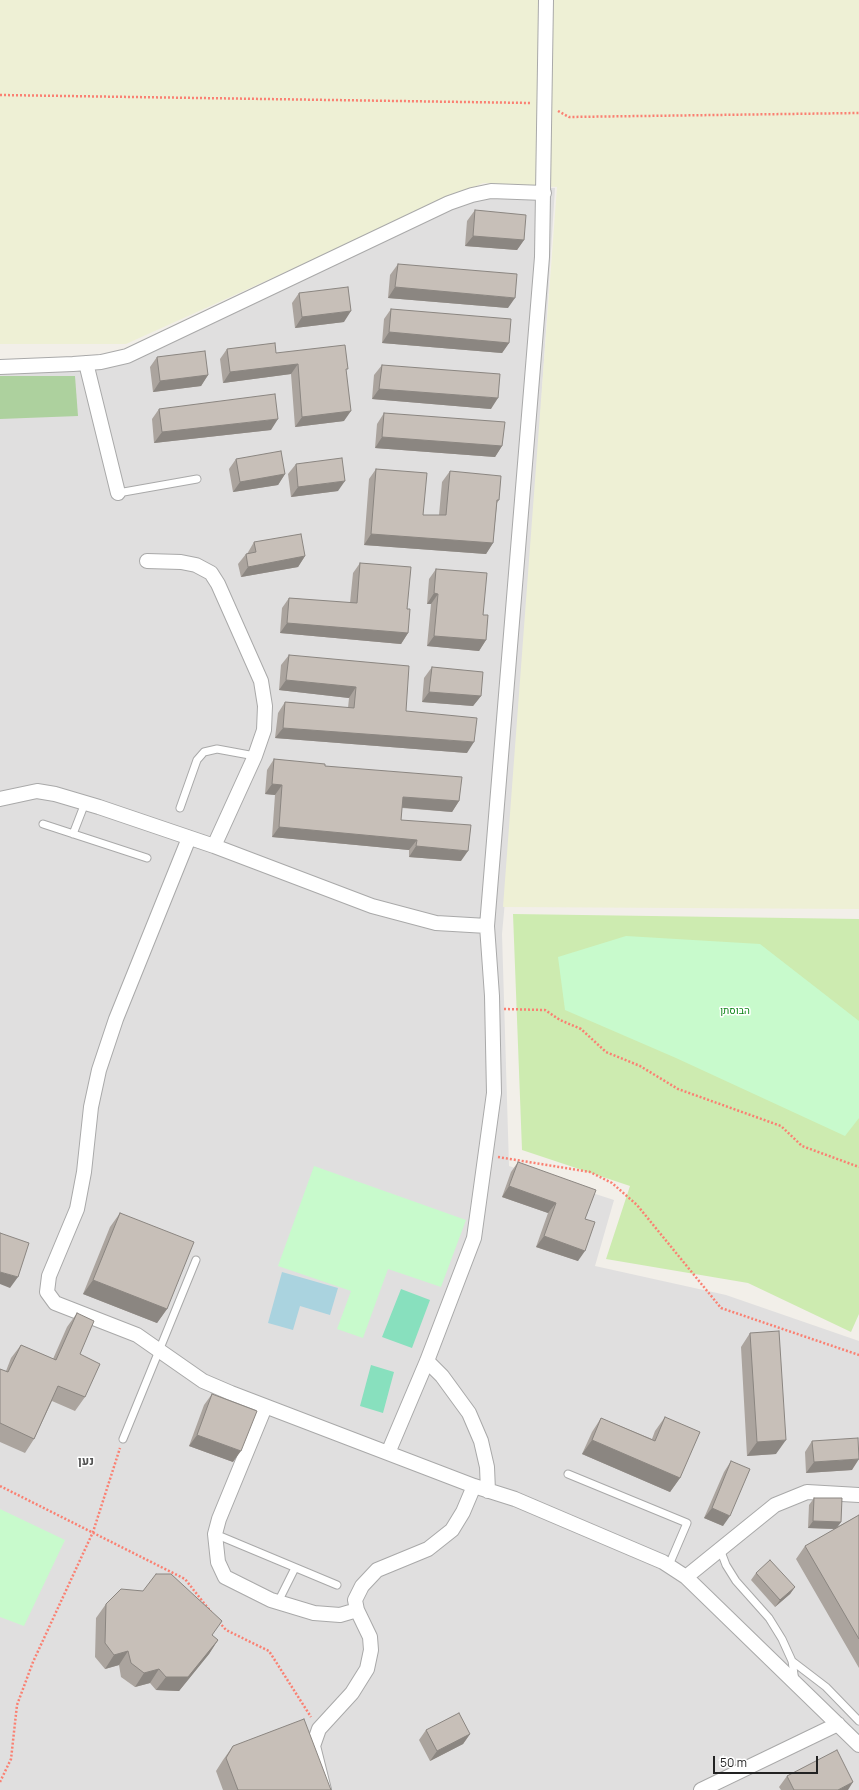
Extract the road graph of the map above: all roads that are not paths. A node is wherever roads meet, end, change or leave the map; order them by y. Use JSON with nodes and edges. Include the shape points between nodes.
{"nodes":[{"id":1,"x":546,"y":0,"type":"edge"},
{"id":2,"x":544,"y":193,"type":"junction"},
{"id":3,"x":86,"y":363,"type":"junction"},
{"id":4,"x":0,"y":367,"type":"edge"},
{"id":5,"x":197,"y":479,"type":"dead end"},
{"id":6,"x":118,"y":493,"type":"joint"},
{"id":7,"x":147,"y":562,"type":"dead end"},
{"id":8,"x":255,"y":756,"type":"junction"},
{"id":9,"x":2,"y":797,"type":"edge"},
{"id":10,"x":84,"y":803,"type":"junction"},
{"id":11,"x":180,"y":808,"type":"dead end"},
{"id":12,"x":43,"y":824,"type":"dead end"},
{"id":13,"x":73,"y":834,"type":"junction"},
{"id":14,"x":189,"y":838,"type":"junction"},
{"id":15,"x":214,"y":846,"type":"junction"},
{"id":16,"x":147,"y":858,"type":"dead end"},
{"id":17,"x":487,"y":926,"type":"junction"},
{"id":18,"x":196,"y":1260,"type":"dead end"},
{"id":19,"x":158,"y":1349,"type":"junction"},
{"id":20,"x":427,"y":1361,"type":"junction"},
{"id":21,"x":265,"y":1407,"type":"junction"},
{"id":22,"x":122,"y":1439,"type":"road end"},
{"id":23,"x":388,"y":1453,"type":"junction"},
{"id":24,"x":568,"y":1474,"type":"dead end"},
{"id":25,"x":474,"y":1486,"type":"junction"},
{"id":26,"x":488,"y":1491,"type":"junction"},
{"id":27,"x":859,"y":1495,"type":"edge"},
{"id":28,"x":215,"y":1534,"type":"junction"},
{"id":29,"x":720,"y":1549,"type":"junction"},
{"id":30,"x":668,"y":1565,"type":"junction"},
{"id":31,"x":295,"y":1568,"type":"junction"},
{"id":32,"x":686,"y":1577,"type":"junction"},
{"id":33,"x":337,"y":1585,"type":"dead end"},
{"id":34,"x":278,"y":1602,"type":"junction"},
{"id":35,"x":357,"y":1610,"type":"junction"},
{"id":36,"x":792,"y":1661,"type":"junction"},
{"id":37,"x":795,"y":1684,"type":"junction"},
{"id":38,"x":859,"y":1721,"type":"edge"},
{"id":39,"x":838,"y":1724,"type":"junction"},
{"id":40,"x":859,"y":1746,"type":"edge"},
{"id":41,"x":324,"y":1790,"type":"edge"},
{"id":42,"x":702,"y":1790,"type":"edge"}],
"edges":[{"from":1,"to":2,"type":"street"},
{"from":2,"to":3,"type":"street","via":[[491,192],[449,203],[126,356]]},
{"from":2,"to":17,"type":"street","via":[[542,265]]},
{"from":3,"to":4,"type":"street"},
{"from":3,"to":6,"type":"street"},
{"from":5,"to":6,"type":"lane"},
{"from":7,"to":8,"type":"street","via":[[181,562],[196,565],[211,573],[218,584],[261,681],[265,706],[264,730]]},
{"from":8,"to":11,"type":"lane","via":[[217,749],[204,752],[197,760]]},
{"from":8,"to":15,"type":"street"},
{"from":9,"to":10,"type":"street","via":[[37,791]]},
{"from":10,"to":13,"type":"lane"},
{"from":10,"to":14,"type":"street"},
{"from":12,"to":13,"type":"lane"},
{"from":13,"to":16,"type":"lane"},
{"from":14,"to":15,"type":"street"},
{"from":14,"to":19,"type":"street","via":[[98,1070],[77,1209],[48,1276],[47,1292],[55,1303],[137,1335]]},
{"from":15,"to":17,"type":"street","via":[[372,906],[436,923]]},
{"from":17,"to":20,"type":"street","via":[[494,1093],[486,1156],[474,1238]]},
{"from":18,"to":19,"type":"lane"},
{"from":19,"to":21,"type":"street","via":[[203,1380]]},
{"from":19,"to":22,"type":"lane"},
{"from":20,"to":23,"type":"street"},
{"from":20,"to":26,"type":"street","via":[[469,1413],[487,1467]]},
{"from":21,"to":23,"type":"street"},
{"from":21,"to":28,"type":"street"},
{"from":23,"to":25,"type":"street"},
{"from":24,"to":30,"type":"lane","via":[[687,1523]]},
{"from":25,"to":26,"type":"street"},
{"from":25,"to":35,"type":"street","via":[[452,1530],[428,1549],[377,1570],[362,1586],[355,1600]]},
{"from":26,"to":30,"type":"street","via":[[516,1499]]},
{"from":27,"to":29,"type":"street","via":[[807,1492],[775,1505]]},
{"from":28,"to":31,"type":"lane"},
{"from":28,"to":34,"type":"street","via":[[218,1562],[225,1577]]},
{"from":29,"to":32,"type":"street"},
{"from":29,"to":36,"type":"lane","via":[[736,1581],[769,1618]]},
{"from":30,"to":32,"type":"street"},
{"from":31,"to":33,"type":"lane"},
{"from":31,"to":34,"type":"lane"},
{"from":32,"to":37,"type":"street"},
{"from":34,"to":35,"type":"street","via":[[314,1613],[340,1615]]},
{"from":35,"to":41,"type":"street","via":[[370,1637],[371,1650],[367,1669],[352,1693],[319,1729],[312,1746]]},
{"from":36,"to":37,"type":"lane"},
{"from":36,"to":38,"type":"lane","via":[[826,1687]]},
{"from":37,"to":39,"type":"street"},
{"from":39,"to":40,"type":"street"},
{"from":39,"to":42,"type":"street"}]}
